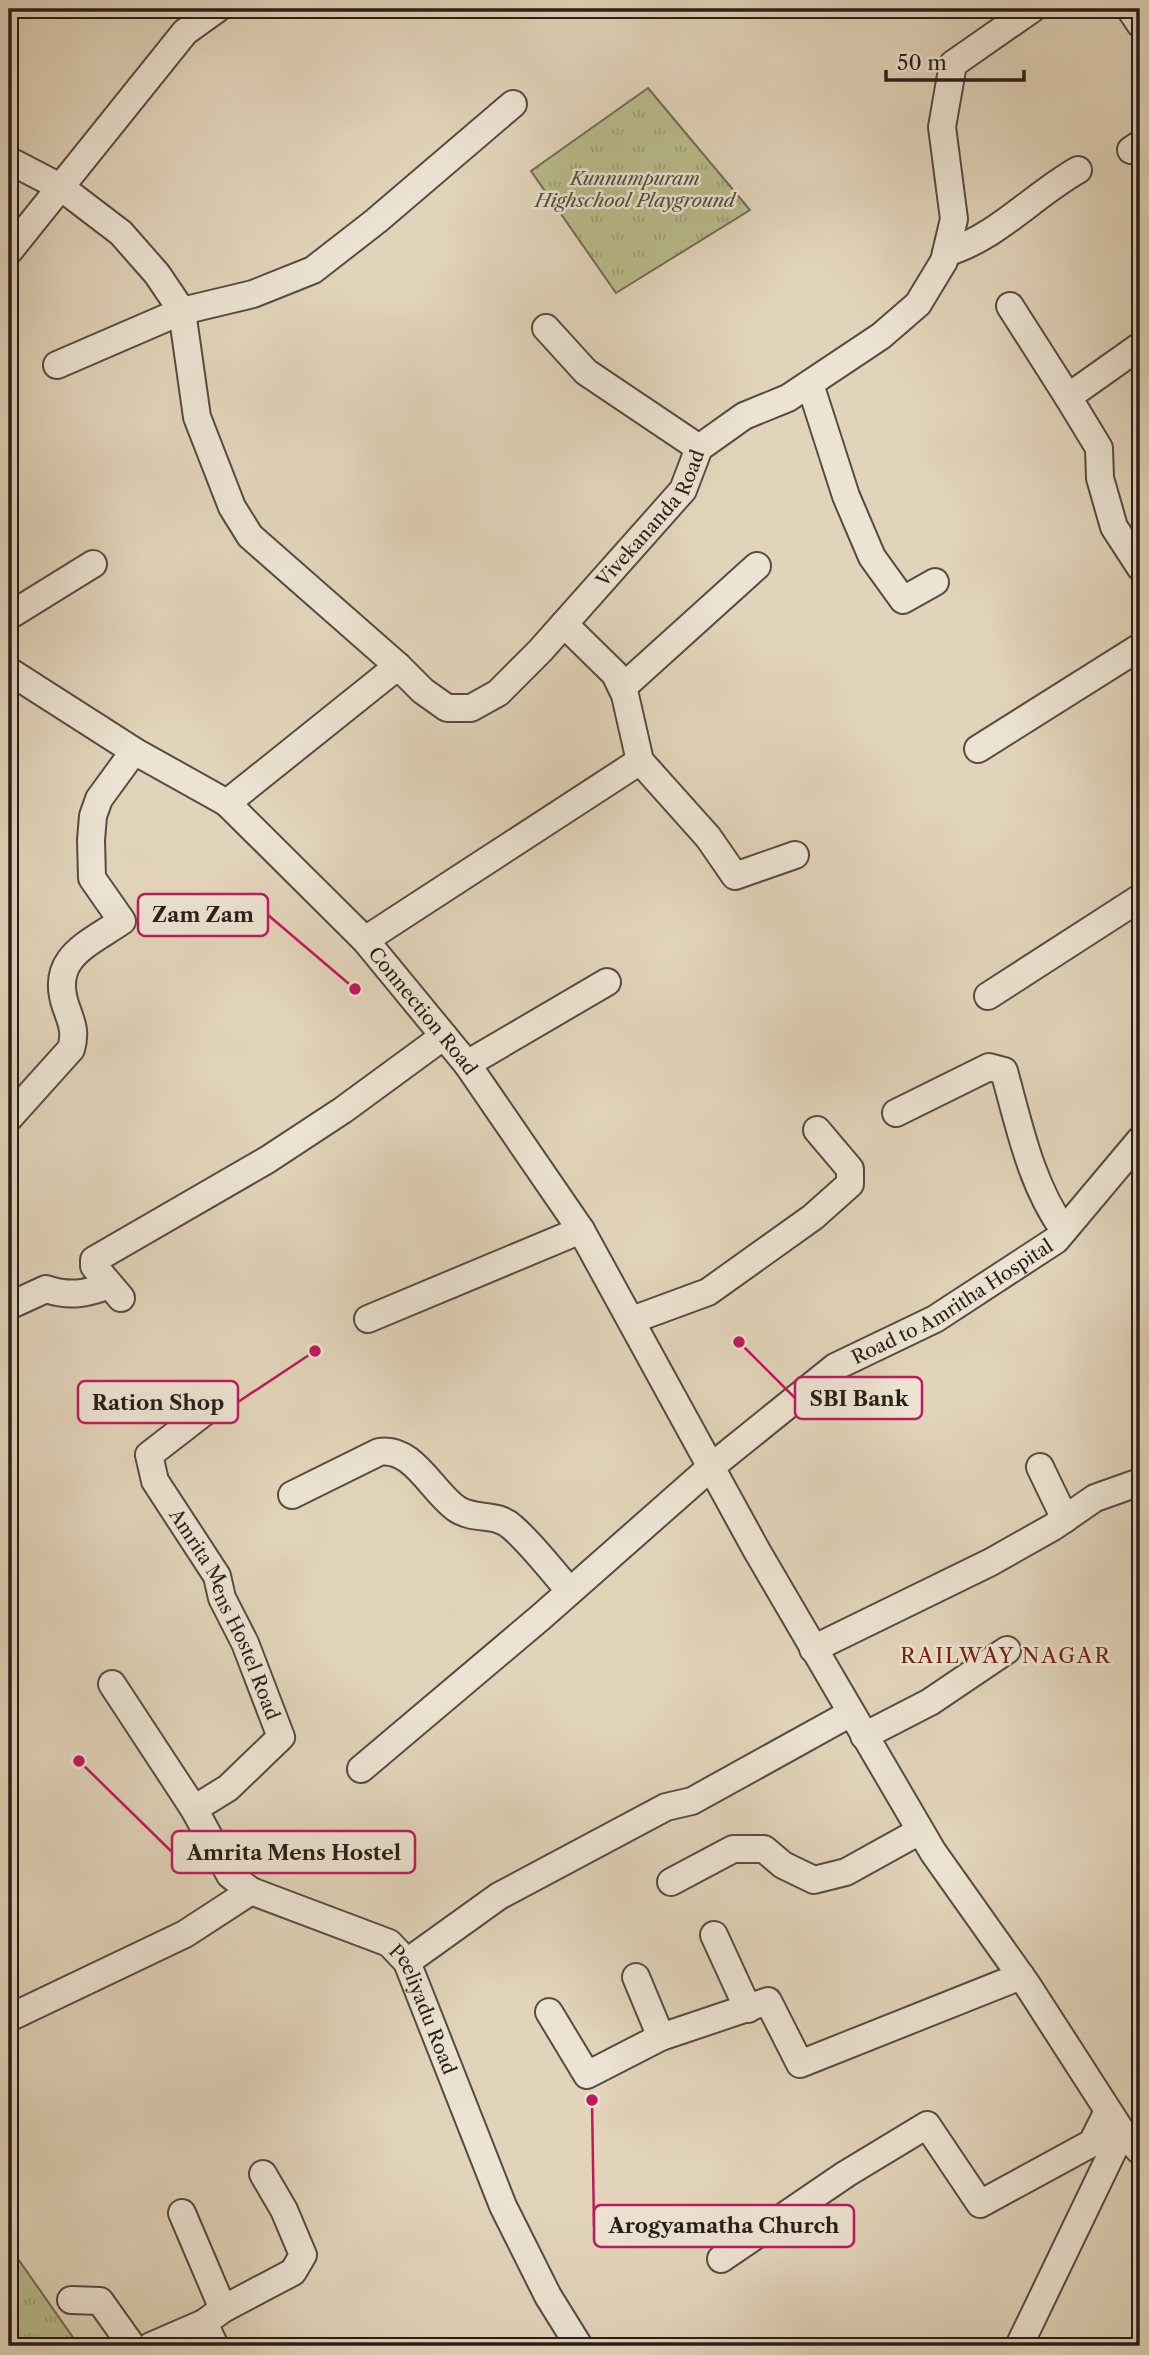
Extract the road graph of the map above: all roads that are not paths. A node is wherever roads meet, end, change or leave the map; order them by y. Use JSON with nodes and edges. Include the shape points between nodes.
{"nodes":[{"id":1,"x":217,"y":9,"type":"edge"},
{"id":2,"x":1032,"y":9,"type":"edge"},
{"id":3,"x":1130,"y":9,"type":"edge"},
{"id":4,"x":1140,"y":24,"type":"edge"},
{"id":5,"x":513,"y":104,"type":"dead end"},
{"id":6,"x":11,"y":163,"type":"edge"},
{"id":7,"x":1078,"y":170,"type":"dead end"},
{"id":8,"x":62,"y":188,"type":"junction"},
{"id":9,"x":10,"y":250,"type":"edge"},
{"id":10,"x":946,"y":253,"type":"junction"},
{"id":11,"x":1010,"y":306,"type":"dead end"},
{"id":12,"x":182,"y":311,"type":"junction"},
{"id":13,"x":546,"y":328,"type":"dead end"},
{"id":14,"x":1140,"y":346,"type":"edge"},
{"id":15,"x":57,"y":365,"type":"dead end"},
{"id":16,"x":810,"y":384,"type":"junction"},
{"id":17,"x":1068,"y":397,"type":"junction"},
{"id":18,"x":699,"y":448,"type":"junction"},
{"id":19,"x":93,"y":564,"type":"dead end"},
{"id":20,"x":757,"y":566,"type":"dead end"},
{"id":21,"x":1140,"y":567,"type":"edge"},
{"id":22,"x":935,"y":582,"type":"dead end"},
{"id":23,"x":9,"y":616,"type":"edge"},
{"id":24,"x":564,"y":624,"type":"junction"},
{"id":25,"x":1140,"y":647,"type":"edge"},
{"id":26,"x":398,"y":666,"type":"junction"},
{"id":27,"x":9,"y":672,"type":"edge"},
{"id":28,"x":622,"y":688,"type":"junction"},
{"id":29,"x":978,"y":749,"type":"dead end"},
{"id":30,"x":134,"y":751,"type":"junction"},
{"id":31,"x":640,"y":761,"type":"junction"},
{"id":32,"x":227,"y":803,"type":"junction"},
{"id":33,"x":795,"y":855,"type":"dead end"},
{"id":34,"x":1140,"y":898,"type":"edge"},
{"id":35,"x":365,"y":940,"type":"junction"},
{"id":36,"x":607,"y":982,"type":"dead end"},
{"id":37,"x":988,"y":996,"type":"dead end"},
{"id":38,"x":444,"y":1036,"type":"junction"},
{"id":39,"x":467,"y":1064,"type":"junction"},
{"id":40,"x":11,"y":1111,"type":"edge"},
{"id":41,"x":896,"y":1113,"type":"dead end"},
{"id":42,"x":817,"y":1130,"type":"dead end"},
{"id":43,"x":1140,"y":1140,"type":"edge"},
{"id":44,"x":581,"y":1230,"type":"junction"},
{"id":45,"x":1064,"y":1230,"type":"junction"},
{"id":46,"x":9,"y":1302,"type":"edge"},
{"id":47,"x":369,"y":1319,"type":"dead end"},
{"id":48,"x":632,"y":1320,"type":"junction"},
{"id":49,"x":220,"y":1400,"type":"dead end"},
{"id":50,"x":711,"y":1467,"type":"junction"},
{"id":51,"x":1040,"y":1467,"type":"dead end"},
{"id":52,"x":1140,"y":1482,"type":"edge"},
{"id":53,"x":292,"y":1495,"type":"dead end"},
{"id":54,"x":1065,"y":1519,"type":"junction"},
{"id":55,"x":570,"y":1591,"type":"junction"},
{"id":56,"x":813,"y":1648,"type":"junction"},
{"id":57,"x":1007,"y":1650,"type":"dead end"},
{"id":58,"x":112,"y":1684,"type":"dead end"},
{"id":59,"x":858,"y":1725,"type":"junction"},
{"id":60,"x":361,"y":1769,"type":"dead end"},
{"id":61,"x":194,"y":1809,"type":"junction"},
{"id":62,"x":920,"y":1831,"type":"junction"},
{"id":63,"x":671,"y":1882,"type":"dead end"},
{"id":64,"x":251,"y":1891,"type":"junction"},
{"id":65,"x":714,"y":1935,"type":"dead end"},
{"id":66,"x":407,"y":1962,"type":"junction"},
{"id":67,"x":1021,"y":1976,"type":"junction"},
{"id":68,"x":636,"y":1977,"type":"dead end"},
{"id":69,"x":748,"y":2009,"type":"junction"},
{"id":70,"x":549,"y":2012,"type":"dead end"},
{"id":71,"x":9,"y":2018,"type":"edge"},
{"id":72,"x":661,"y":2037,"type":"junction"},
{"id":73,"x":1115,"y":2122,"type":"junction"},
{"id":74,"x":1140,"y":2151,"type":"edge"},
{"id":75,"x":263,"y":2174,"type":"dead end"},
{"id":76,"x":182,"y":2213,"type":"dead end"},
{"id":77,"x":721,"y":2259,"type":"dead end"},
{"id":78,"x":71,"y":2300,"type":"dead end"},
{"id":79,"x":214,"y":2326,"type":"edge"},
{"id":80,"x":132,"y":2346,"type":"edge"},
{"id":81,"x":150,"y":2346,"type":"edge"},
{"id":82,"x":579,"y":2346,"type":"edge"},
{"id":83,"x":1019,"y":2346,"type":"edge"}],
"edges":[{"from":1,"to":8,"type":"street","via":[[185,32]]},
{"from":2,"to":10,"type":"street","name":"Vivekananda Road","via":[[953,64],[942,127],[954,219]]},
{"from":3,"to":4,"type":"street"},
{"from":5,"to":12,"type":"street","via":[[313,270],[253,294]]},
{"from":6,"to":8,"type":"street"},
{"from":7,"to":10,"type":"street","via":[[993,231]]},
{"from":8,"to":9,"type":"street"},
{"from":8,"to":12,"type":"street","via":[[121,233]]},
{"from":10,"to":16,"type":"street","name":"Vivekananda Road","via":[[918,304],[881,336]]},
{"from":11,"to":17,"type":"street"},
{"from":12,"to":15,"type":"street"},
{"from":12,"to":26,"type":"street","name":"Vivekananda Road","via":[[197,417],[232,508],[250,536]]},
{"from":13,"to":18,"type":"street","via":[[586,372]]},
{"from":14,"to":17,"type":"street"},
{"from":16,"to":18,"type":"street","name":"Vivekananda Road","via":[[744,416]]},
{"from":16,"to":22,"type":"street","via":[[846,496],[872,557],[903,600]]},
{"from":17,"to":21,"type":"street","via":[[1098,448],[1100,478],[1114,527]]},
{"from":18,"to":24,"type":"street","name":"Vivekananda Road","via":[[683,490]]},
{"from":19,"to":23,"type":"street"},
{"from":20,"to":28,"type":"street"},
{"from":24,"to":26,"type":"street","name":"Vivekananda Road","via":[[498,693],[471,708],[447,708]]},
{"from":24,"to":28,"type":"street","via":[[615,674]]},
{"from":25,"to":29,"type":"street"},
{"from":26,"to":32,"type":"street"},
{"from":27,"to":30,"type":"street","name":"Connection Road"},
{"from":28,"to":31,"type":"street"},
{"from":30,"to":32,"type":"street","name":"Connection Road"},
{"from":30,"to":40,"type":"street","via":[[99,799],[91,839],[92,878],[122,921],[79,949],[62,970],[61,992],[75,1035],[71,1049]]},
{"from":31,"to":33,"type":"street","via":[[708,836],[735,876]]},
{"from":31,"to":35,"type":"street"},
{"from":32,"to":35,"type":"street","name":"Connection Road"},
{"from":34,"to":37,"type":"street"},
{"from":35,"to":38,"type":"street","name":"Connection Road"},
{"from":36,"to":39,"type":"street"},
{"from":38,"to":39,"type":"street","name":"Connection Road"},
{"from":38,"to":46,"type":"street","via":[[267,1160],[94,1260],[115,1291],[64,1295],[46,1289]]},
{"from":39,"to":44,"type":"street","name":"Connection Road"},
{"from":41,"to":45,"type":"street","via":[[989,1067],[1004,1071],[1048,1209]]},
{"from":42,"to":48,"type":"street","via":[[849,1170],[850,1184],[813,1217],[708,1292]]},
{"from":43,"to":45,"type":"street","name":"Road to Amritha Hospital"},
{"from":44,"to":47,"type":"street"},
{"from":44,"to":48,"type":"street","name":"Connection Road"},
{"from":45,"to":50,"type":"street","name":"Road to Amritha Hospital","via":[[1056,1240],[935,1319],[835,1367]]},
{"from":48,"to":50,"type":"street","name":"Connection Road"},
{"from":49,"to":61,"type":"street","name":"Amrita Mens Hostel Road","via":[[149,1455],[155,1481],[217,1576],[281,1737],[228,1788]]},
{"from":50,"to":55,"type":"street","name":"Road to Amritha Hospital"},
{"from":50,"to":56,"type":"street","name":"Connection Road"},
{"from":51,"to":54,"type":"street"},
{"from":52,"to":54,"type":"street","via":[[1096,1499]]},
{"from":53,"to":55,"type":"street","via":[[390,1450],[403,1455],[457,1509],[498,1517],[512,1526]]},
{"from":54,"to":56,"type":"street","via":[[941,1588]]},
{"from":55,"to":60,"type":"street","name":"Road to Amritha Hospital"},
{"from":56,"to":59,"type":"street","name":"Connection Road"},
{"from":57,"to":59,"type":"street","via":[[930,1702]]},
{"from":58,"to":61,"type":"street"},
{"from":59,"to":62,"type":"street","name":"Connection Road"},
{"from":59,"to":66,"type":"street","via":[[692,1801],[666,1807],[499,1896]]},
{"from":61,"to":64,"type":"street","via":[[230,1875]]},
{"from":62,"to":63,"type":"street","via":[[846,1872],[814,1880],[782,1865],[764,1849],[733,1849]]},
{"from":62,"to":67,"type":"street","name":"Connection Road"},
{"from":64,"to":66,"type":"street","name":"Peeliyadu Road","via":[[389,1943]]},
{"from":64,"to":71,"type":"street","via":[[184,1934]]},
{"from":65,"to":69,"type":"street"},
{"from":66,"to":82,"type":"street","name":"Peeliyadu Road","via":[[503,2206]]},
{"from":67,"to":69,"type":"street","via":[[800,2064],[768,2001]]},
{"from":67,"to":73,"type":"street","name":"Connection Road"},
{"from":68,"to":72,"type":"street"},
{"from":69,"to":72,"type":"street"},
{"from":70,"to":72,"type":"street","via":[[587,2075]]},
{"from":73,"to":74,"type":"street","name":"Connection Road"},
{"from":73,"to":77,"type":"street","via":[[1092,2143],[981,2204],[927,2125]]},
{"from":73,"to":83,"type":"street"},
{"from":75,"to":79,"type":"street","via":[[303,2255],[293,2272]]},
{"from":76,"to":79,"type":"street"},
{"from":78,"to":80,"type":"street","via":[[100,2301]]},
{"from":79,"to":81,"type":"street"}]}
